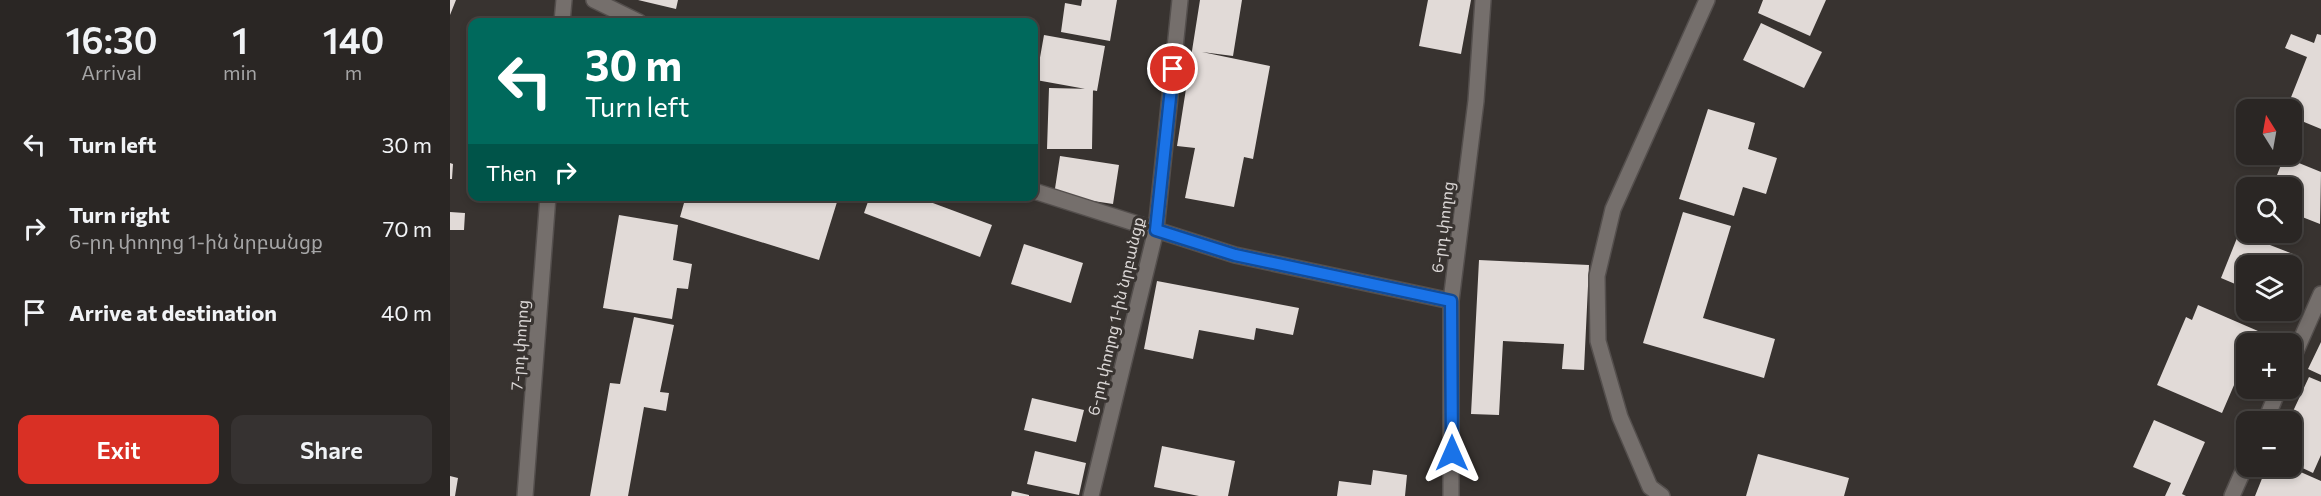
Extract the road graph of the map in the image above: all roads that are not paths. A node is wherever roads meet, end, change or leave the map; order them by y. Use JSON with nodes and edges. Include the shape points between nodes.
{"nodes":[{"id":1,"x":564,"y":0,"type":"edge"},
{"id":2,"x":594,"y":0,"type":"edge"},
{"id":3,"x":1180,"y":0,"type":"edge"},
{"id":4,"x":1483,"y":0,"type":"edge"},
{"id":5,"x":1707,"y":0,"type":"edge"},
{"id":6,"x":562,"y":18,"type":"edge"},
{"id":7,"x":631,"y":18,"type":"edge"},
{"id":8,"x":1038,"y":191,"type":"edge"},
{"id":9,"x":548,"y":201,"type":"edge"},
{"id":10,"x":1156,"y":230,"type":"junction"},
{"id":11,"x":2321,"y":294,"type":"edge"},
{"id":12,"x":1451,"y":301,"type":"junction"},
{"id":13,"x":2302,"y":337,"type":"edge"},
{"id":14,"x":2240,"y":477,"type":"edge"},
{"id":15,"x":525,"y":496,"type":"edge"},
{"id":16,"x":1091,"y":496,"type":"edge"},
{"id":17,"x":1451,"y":496,"type":"edge"},
{"id":18,"x":1662,"y":496,"type":"edge"},
{"id":19,"x":2232,"y":496,"type":"edge"}],
"edges":[{"from":1,"to":6,"type":"street"},
{"from":2,"to":7,"type":"street"},
{"from":3,"to":10,"type":"street","name":"6-րդ փողոց 1-ին նրբանցք"},
{"from":4,"to":12,"type":"street","name":"6-րդ փողոց","via":[[1476,101]]},
{"from":5,"to":18,"type":"street","via":[[1613,209],[1598,276],[1598,341],[1620,417],[1650,487]]},
{"from":8,"to":10,"type":"street"},
{"from":9,"to":15,"type":"street","name":"7-րդ փողոց"},
{"from":10,"to":12,"type":"street","via":[[1235,255]]},
{"from":10,"to":16,"type":"street","name":"6-րդ փողոց 1-ին նրբանցք"},
{"from":11,"to":13,"type":"street"},
{"from":12,"to":17,"type":"street","name":"6-րդ փողոց"},
{"from":14,"to":19,"type":"street"}]}
